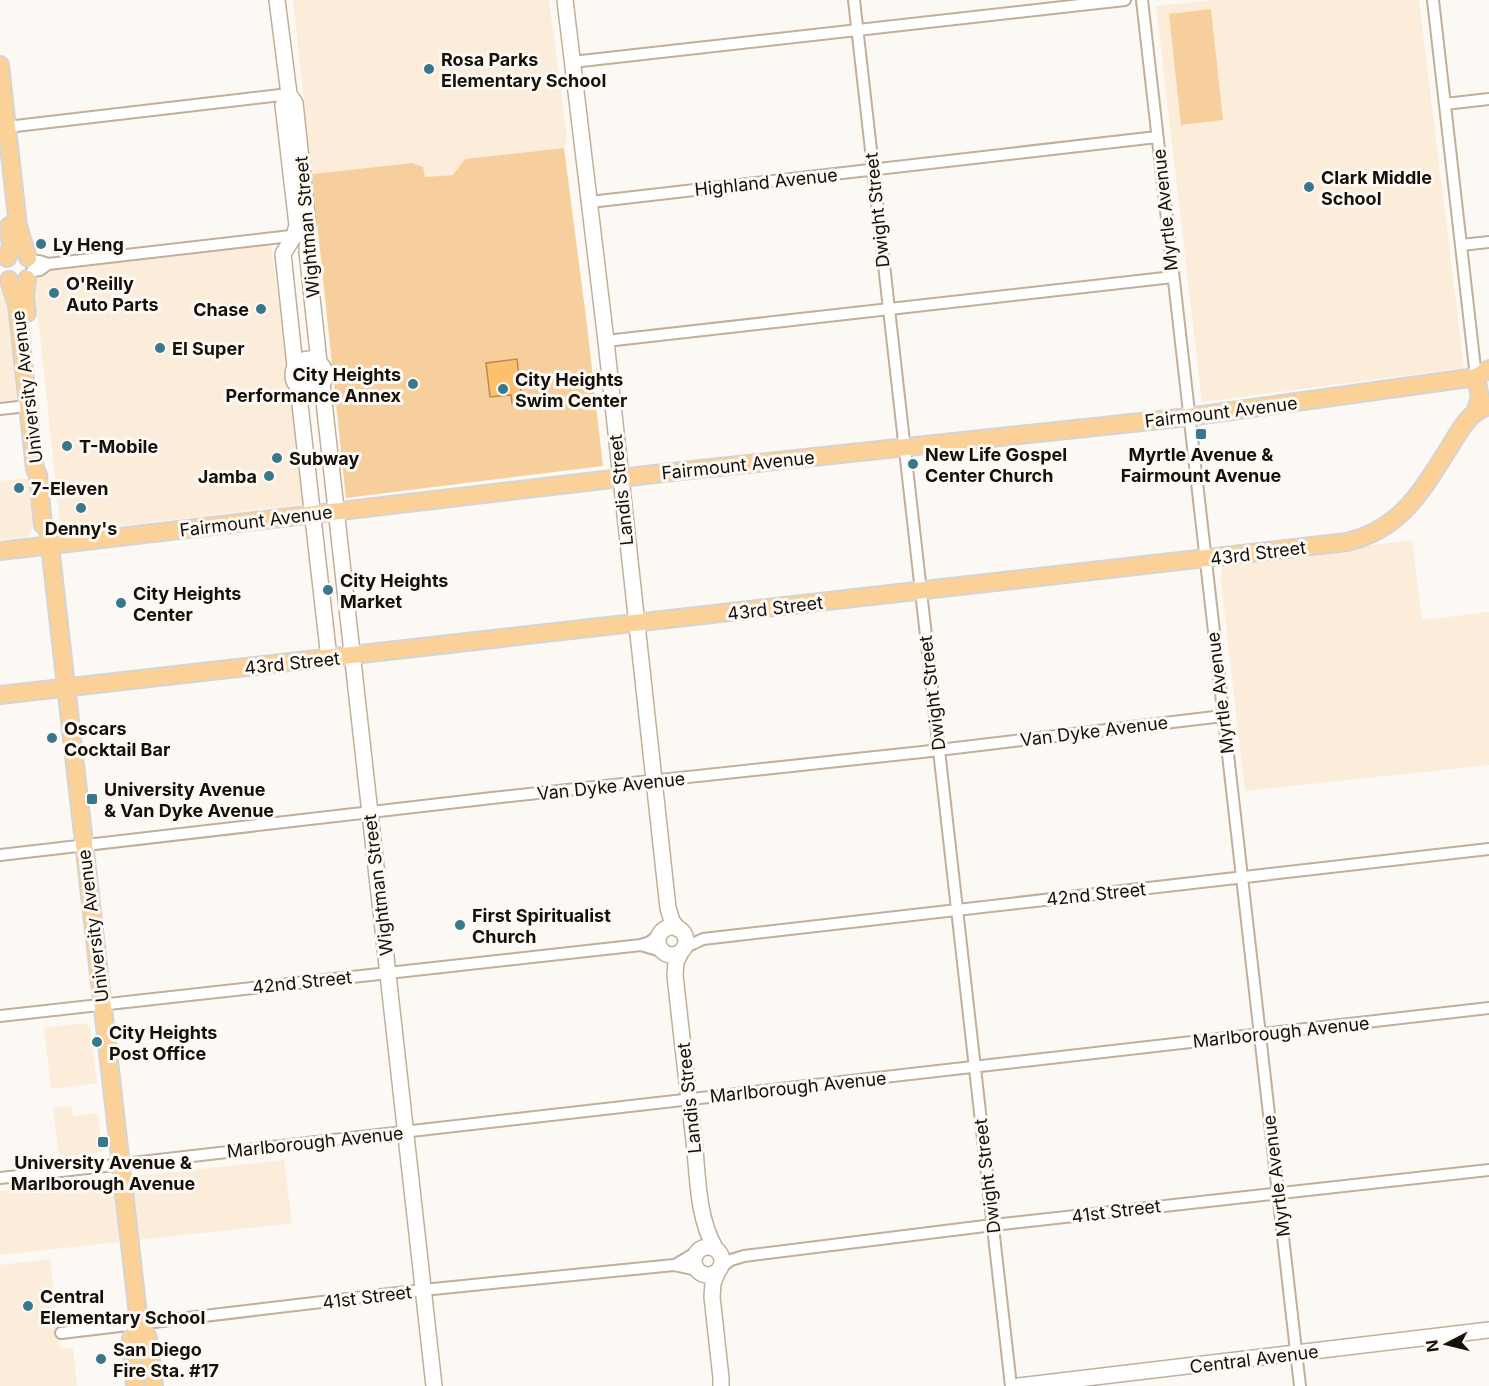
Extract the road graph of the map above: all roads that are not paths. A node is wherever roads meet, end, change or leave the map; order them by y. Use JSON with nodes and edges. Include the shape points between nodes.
{"nodes":[{"id":1,"x":277,"y":0,"type":"edge"},
{"id":2,"x":565,"y":0,"type":"edge"},
{"id":3,"x":854,"y":0,"type":"edge"},
{"id":4,"x":1125,"y":0,"type":"edge"},
{"id":5,"x":1142,"y":0,"type":"edge"},
{"id":6,"x":1433,"y":0,"type":"edge"},
{"id":7,"x":857,"y":31,"type":"junction"},
{"id":8,"x":572,"y":62,"type":"junction"},
{"id":9,"x":0,"y":65,"type":"edge"},
{"id":10,"x":289,"y":93,"type":"junction"},
{"id":11,"x":1489,"y":99,"type":"edge"},
{"id":12,"x":1445,"y":104,"type":"junction"},
{"id":13,"x":7,"y":127,"type":"junction"},
{"id":14,"x":1157,"y":137,"type":"junction"},
{"id":15,"x":0,"y":150,"type":"edge"},
{"id":16,"x":873,"y":170,"type":"junction"},
{"id":17,"x":590,"y":202,"type":"junction"},
{"id":18,"x":301,"y":235,"type":"junction"},
{"id":19,"x":1489,"y":242,"type":"edge"},
{"id":20,"x":1461,"y":245,"type":"junction"},
{"id":21,"x":29,"y":267,"type":"junction"},
{"id":22,"x":4,"y":269,"type":"edge"},
{"id":23,"x":1173,"y":277,"type":"junction"},
{"id":24,"x":888,"y":309,"type":"junction"},
{"id":25,"x":606,"y":341,"type":"junction"},
{"id":26,"x":320,"y":362,"type":"junction"},
{"id":27,"x":295,"y":366,"type":"junction"},
{"id":28,"x":1485,"y":376,"type":"edge"},
{"id":29,"x":322,"y":384,"type":"junction"},
{"id":30,"x":298,"y":387,"type":"junction"},
{"id":31,"x":33,"y":405,"type":"junction"},
{"id":32,"x":0,"y":409,"type":"edge"},
{"id":33,"x":1482,"y":409,"type":"edge"},
{"id":34,"x":1188,"y":417,"type":"junction"},
{"id":35,"x":904,"y":448,"type":"junction"},
{"id":36,"x":621,"y":478,"type":"junction"},
{"id":37,"x":336,"y":512,"type":"junction"},
{"id":38,"x":313,"y":514,"type":"junction"},
{"id":39,"x":49,"y":537,"type":"junction"},
{"id":40,"x":0,"y":551,"type":"edge"},
{"id":41,"x":1205,"y":559,"type":"junction"},
{"id":42,"x":920,"y":591,"type":"junction"},
{"id":43,"x":635,"y":624,"type":"junction"},
{"id":44,"x":352,"y":656,"type":"junction"},
{"id":45,"x":329,"y":658,"type":"junction"},
{"id":46,"x":66,"y":688,"type":"junction"},
{"id":47,"x":0,"y":695,"type":"edge"},
{"id":48,"x":1223,"y":716,"type":"junction"},
{"id":49,"x":938,"y":750,"type":"junction"},
{"id":50,"x":653,"y":782,"type":"junction"},
{"id":51,"x":370,"y":813,"type":"junction"},
{"id":52,"x":84,"y":846,"type":"junction"},
{"id":53,"x":1489,"y":849,"type":"edge"},
{"id":54,"x":0,"y":855,"type":"edge"},
{"id":55,"x":1241,"y":877,"type":"junction"},
{"id":56,"x":668,"y":908,"type":"junction"},
{"id":57,"x":957,"y":909,"type":"junction"},
{"id":58,"x":680,"y":931,"type":"junction"},
{"id":59,"x":661,"y":933,"type":"junction"},
{"id":60,"x":703,"y":939,"type":"junction"},
{"id":61,"x":641,"y":945,"type":"junction"},
{"id":62,"x":682,"y":950,"type":"junction"},
{"id":63,"x":663,"y":952,"type":"junction"},
{"id":64,"x":388,"y":973,"type":"junction"},
{"id":65,"x":675,"y":975,"type":"junction"},
{"id":66,"x":103,"y":1005,"type":"junction"},
{"id":67,"x":1489,"y":1008,"type":"edge"},
{"id":68,"x":0,"y":1016,"type":"edge"},
{"id":69,"x":1259,"y":1035,"type":"junction"},
{"id":70,"x":975,"y":1067,"type":"junction"},
{"id":71,"x":689,"y":1099,"type":"junction"},
{"id":72,"x":406,"y":1131,"type":"junction"},
{"id":73,"x":120,"y":1164,"type":"junction"},
{"id":74,"x":1489,"y":1170,"type":"edge"},
{"id":75,"x":0,"y":1178,"type":"edge"},
{"id":76,"x":1277,"y":1192,"type":"junction"},
{"id":77,"x":704,"y":1222,"type":"junction"},
{"id":78,"x":993,"y":1225,"type":"junction"},
{"id":79,"x":717,"y":1249,"type":"junction"},
{"id":80,"x":697,"y":1252,"type":"junction"},
{"id":81,"x":744,"y":1256,"type":"junction"},
{"id":82,"x":674,"y":1265,"type":"junction"},
{"id":83,"x":719,"y":1269,"type":"junction"},
{"id":84,"x":699,"y":1272,"type":"junction"},
{"id":85,"x":423,"y":1290,"type":"junction"},
{"id":86,"x":712,"y":1297,"type":"junction"},
{"id":87,"x":139,"y":1323,"type":"junction"},
{"id":88,"x":1489,"y":1330,"type":"edge"},
{"id":89,"x":62,"y":1333,"type":"dead end"},
{"id":90,"x":1296,"y":1354,"type":"junction"},
{"id":91,"x":134,"y":1378,"type":"edge"},
{"id":92,"x":722,"y":1383,"type":"edge"},
{"id":93,"x":143,"y":1386,"type":"edge"},
{"id":94,"x":154,"y":1386,"type":"edge"},
{"id":95,"x":434,"y":1386,"type":"edge"},
{"id":96,"x":1011,"y":1386,"type":"edge"},
{"id":97,"x":1019,"y":1386,"type":"edge"},
{"id":98,"x":1300,"y":1386,"type":"edge"}],
"edges":[{"from":1,"to":10,"type":"street","name":"Wightman Street"},
{"from":2,"to":8,"type":"street","name":"Landis Street"},
{"from":3,"to":7,"type":"street","name":"Dwight Street"},
{"from":4,"to":7,"type":"street"},
{"from":5,"to":14,"type":"street","name":"Myrtle Avenue"},
{"from":6,"to":12,"type":"street"},
{"from":7,"to":8,"type":"street"},
{"from":7,"to":16,"type":"street","name":"Dwight Street"},
{"from":8,"to":17,"type":"street","name":"Landis Street"},
{"from":9,"to":13,"type":"main road","name":"University Avenue"},
{"from":10,"to":13,"type":"street"},
{"from":10,"to":18,"type":"street","name":"Wightman Street","via":[[295,103]]},
{"from":11,"to":12,"type":"street"},
{"from":12,"to":20,"type":"street"},
{"from":13,"to":21,"type":"main road","name":"University Avenue","via":[[18,226]]},
{"from":14,"to":16,"type":"street","name":"Highland Avenue"},
{"from":14,"to":23,"type":"street","name":"Myrtle Avenue"},
{"from":15,"to":22,"type":"main road","name":"University Avenue","via":[[11,246]]},
{"from":16,"to":17,"type":"street","name":"Highland Avenue"},
{"from":16,"to":24,"type":"street","name":"Dwight Street"},
{"from":17,"to":25,"type":"street","name":"Landis Street"},
{"from":18,"to":21,"type":"street","via":[[48,264],[40,270]]},
{"from":18,"to":26,"type":"street","name":"Wightman Street","via":[[307,251]]},
{"from":18,"to":27,"type":"street","name":"Wightman Street","via":[[283,254]]},
{"from":19,"to":20,"type":"street"},
{"from":20,"to":28,"type":"street"},
{"from":21,"to":22,"type":"main road","via":[[18,282]]},
{"from":21,"to":22,"type":"main road","via":[[24,255],[15,254]]},
{"from":21,"to":31,"type":"main road","name":"University Avenue","via":[[25,296]]},
{"from":22,"to":31,"type":"main road","name":"University Avenue","via":[[17,305],[24,378]]},
{"from":23,"to":24,"type":"street"},
{"from":23,"to":34,"type":"street","name":"Myrtle Avenue"},
{"from":24,"to":25,"type":"street"},
{"from":24,"to":35,"type":"street","name":"Dwight Street"},
{"from":25,"to":36,"type":"street","name":"Landis Street"},
{"from":26,"to":27,"type":"street","via":[[309,358]]},
{"from":26,"to":29,"type":"street","name":"Wightman Street","via":[[325,375]]},
{"from":27,"to":30,"type":"street","name":"Wightman Street","via":[[292,376]]},
{"from":28,"to":33,"type":"main road"},
{"from":28,"to":34,"type":"main road","name":"Fairmount Avenue"},
{"from":29,"to":30,"type":"street","via":[[308,391]]},
{"from":29,"to":37,"type":"street","name":"Wightman Street"},
{"from":30,"to":38,"type":"street","name":"Wightman Street"},
{"from":31,"to":32,"type":"street"},
{"from":31,"to":39,"type":"main road","name":"University Avenue","via":[[43,525]]},
{"from":33,"to":41,"type":"main road","name":"43rd Street","via":[[1457,435],[1409,507],[1385,528],[1347,542]]},
{"from":34,"to":35,"type":"main road","name":"Fairmount Avenue"},
{"from":34,"to":41,"type":"street","name":"Myrtle Avenue"},
{"from":35,"to":36,"type":"main road","name":"Fairmount Avenue"},
{"from":35,"to":42,"type":"street","name":"Dwight Street"},
{"from":36,"to":37,"type":"main road","name":"Fairmount Avenue"},
{"from":36,"to":43,"type":"street","name":"Landis Street"},
{"from":37,"to":38,"type":"main road","name":"Fairmount Avenue"},
{"from":37,"to":44,"type":"street","name":"Wightman Street"},
{"from":38,"to":39,"type":"main road","name":"Fairmount Avenue"},
{"from":38,"to":45,"type":"street","name":"Wightman Street"},
{"from":39,"to":40,"type":"main road","name":"Fairmount Avenue"},
{"from":39,"to":46,"type":"main road","name":"University Avenue"},
{"from":41,"to":42,"type":"main road","name":"43rd Street"},
{"from":41,"to":48,"type":"street","name":"Myrtle Avenue"},
{"from":42,"to":43,"type":"main road","name":"43rd Street"},
{"from":42,"to":49,"type":"street","name":"Dwight Street"},
{"from":43,"to":44,"type":"main road","name":"43rd Street"},
{"from":43,"to":50,"type":"street","name":"Landis Street"},
{"from":44,"to":45,"type":"main road","name":"43rd Street"},
{"from":44,"to":51,"type":"street","name":"Wightman Street"},
{"from":45,"to":46,"type":"main road","name":"43rd Street"},
{"from":46,"to":47,"type":"main road","name":"43rd Street"},
{"from":46,"to":52,"type":"main road","name":"University Avenue"},
{"from":48,"to":49,"type":"street","name":"Van Dyke Avenue"},
{"from":48,"to":55,"type":"street","name":"Myrtle Avenue"},
{"from":49,"to":50,"type":"street","name":"Van Dyke Avenue"},
{"from":49,"to":57,"type":"street","name":"Dwight Street"},
{"from":50,"to":51,"type":"street","name":"Van Dyke Avenue"},
{"from":50,"to":56,"type":"street","name":"Landis Street"},
{"from":51,"to":52,"type":"street","name":"Van Dyke Avenue"},
{"from":51,"to":64,"type":"street","name":"Wightman Street"},
{"from":52,"to":54,"type":"street","name":"Van Dyke Avenue"},
{"from":52,"to":66,"type":"main road","name":"University Avenue"},
{"from":53,"to":55,"type":"street","name":"42nd Street"},
{"from":55,"to":57,"type":"street","name":"42nd Street"},
{"from":55,"to":69,"type":"street","name":"Myrtle Avenue"},
{"from":56,"to":58,"type":"street","name":"Landis Street"},
{"from":56,"to":59,"type":"street","name":"Landis Street"},
{"from":57,"to":60,"type":"street","name":"42nd Street"},
{"from":57,"to":70,"type":"street","name":"Dwight Street"},
{"from":58,"to":59,"type":"street","via":[[670,927]]},
{"from":58,"to":60,"type":"street","name":"42nd Street"},
{"from":58,"to":62,"type":"street","via":[[686,940]]},
{"from":59,"to":61,"type":"street","name":"42nd Street"},
{"from":59,"to":63,"type":"street","via":[[658,943]]},
{"from":60,"to":62,"type":"street","name":"42nd Street"},
{"from":61,"to":63,"type":"street","name":"42nd Street"},
{"from":61,"to":64,"type":"street","name":"42nd Street"},
{"from":62,"to":63,"type":"street","via":[[673,955]]},
{"from":62,"to":65,"type":"street","name":"Landis Street"},
{"from":63,"to":65,"type":"street","name":"Landis Street"},
{"from":64,"to":66,"type":"street","name":"42nd Street"},
{"from":64,"to":72,"type":"street","name":"Wightman Street"},
{"from":65,"to":71,"type":"street","name":"Landis Street"},
{"from":66,"to":68,"type":"street","name":"42nd Street"},
{"from":66,"to":73,"type":"main road","name":"University Avenue"},
{"from":67,"to":69,"type":"street","name":"Marlborough Avenue"},
{"from":69,"to":70,"type":"street","name":"Marlborough Avenue"},
{"from":69,"to":76,"type":"street","name":"Myrtle Avenue"},
{"from":70,"to":71,"type":"street","name":"Marlborough Avenue"},
{"from":70,"to":78,"type":"street","name":"Dwight Street"},
{"from":71,"to":72,"type":"street","name":"Marlborough Avenue"},
{"from":71,"to":77,"type":"street","name":"Landis Street"},
{"from":72,"to":73,"type":"street","name":"Marlborough Avenue"},
{"from":72,"to":85,"type":"street","name":"Wightman Street"},
{"from":73,"to":75,"type":"street","name":"Marlborough Avenue"},
{"from":73,"to":87,"type":"main road","name":"University Avenue"},
{"from":74,"to":76,"type":"street","name":"41st Street"},
{"from":76,"to":78,"type":"street","name":"41st Street"},
{"from":76,"to":90,"type":"street","name":"Myrtle Avenue"},
{"from":77,"to":79,"type":"street","name":"Landis Street"},
{"from":77,"to":80,"type":"street","name":"Landis Street"},
{"from":78,"to":81,"type":"street","name":"41st Street"},
{"from":78,"to":96,"type":"street","name":"Dwight Street"},
{"from":79,"to":80,"type":"street","via":[[706,1246]]},
{"from":79,"to":81,"type":"street","name":"41st Street","via":[[730,1256]]},
{"from":79,"to":83,"type":"street","via":[[722,1259]]},
{"from":80,"to":82,"type":"street","name":"41st Street"},
{"from":80,"to":84,"type":"street","via":[[694,1262]]},
{"from":81,"to":83,"type":"street","name":"41st Street"},
{"from":82,"to":84,"type":"street","name":"41st Street"},
{"from":82,"to":85,"type":"street","name":"41st Street"},
{"from":83,"to":84,"type":"street","via":[[710,1275]]},
{"from":83,"to":86,"type":"street"},
{"from":84,"to":86,"type":"street"},
{"from":85,"to":87,"type":"street","name":"41st Street"},
{"from":85,"to":95,"type":"street","name":"Wightman Street"},
{"from":86,"to":92,"type":"street"},
{"from":87,"to":89,"type":"street","name":"41st Street"},
{"from":87,"to":91,"type":"main road","name":"University Avenue","via":[[131,1339]]},
{"from":87,"to":94,"type":"main road","name":"University Avenue","via":[[147,1338]]},
{"from":88,"to":90,"type":"street","name":"Central Avenue"},
{"from":90,"to":97,"type":"street","name":"Central Avenue"},
{"from":90,"to":98,"type":"street","name":"Myrtle Avenue"},
{"from":91,"to":93,"type":"main road","via":[[142,1380]]}]}
